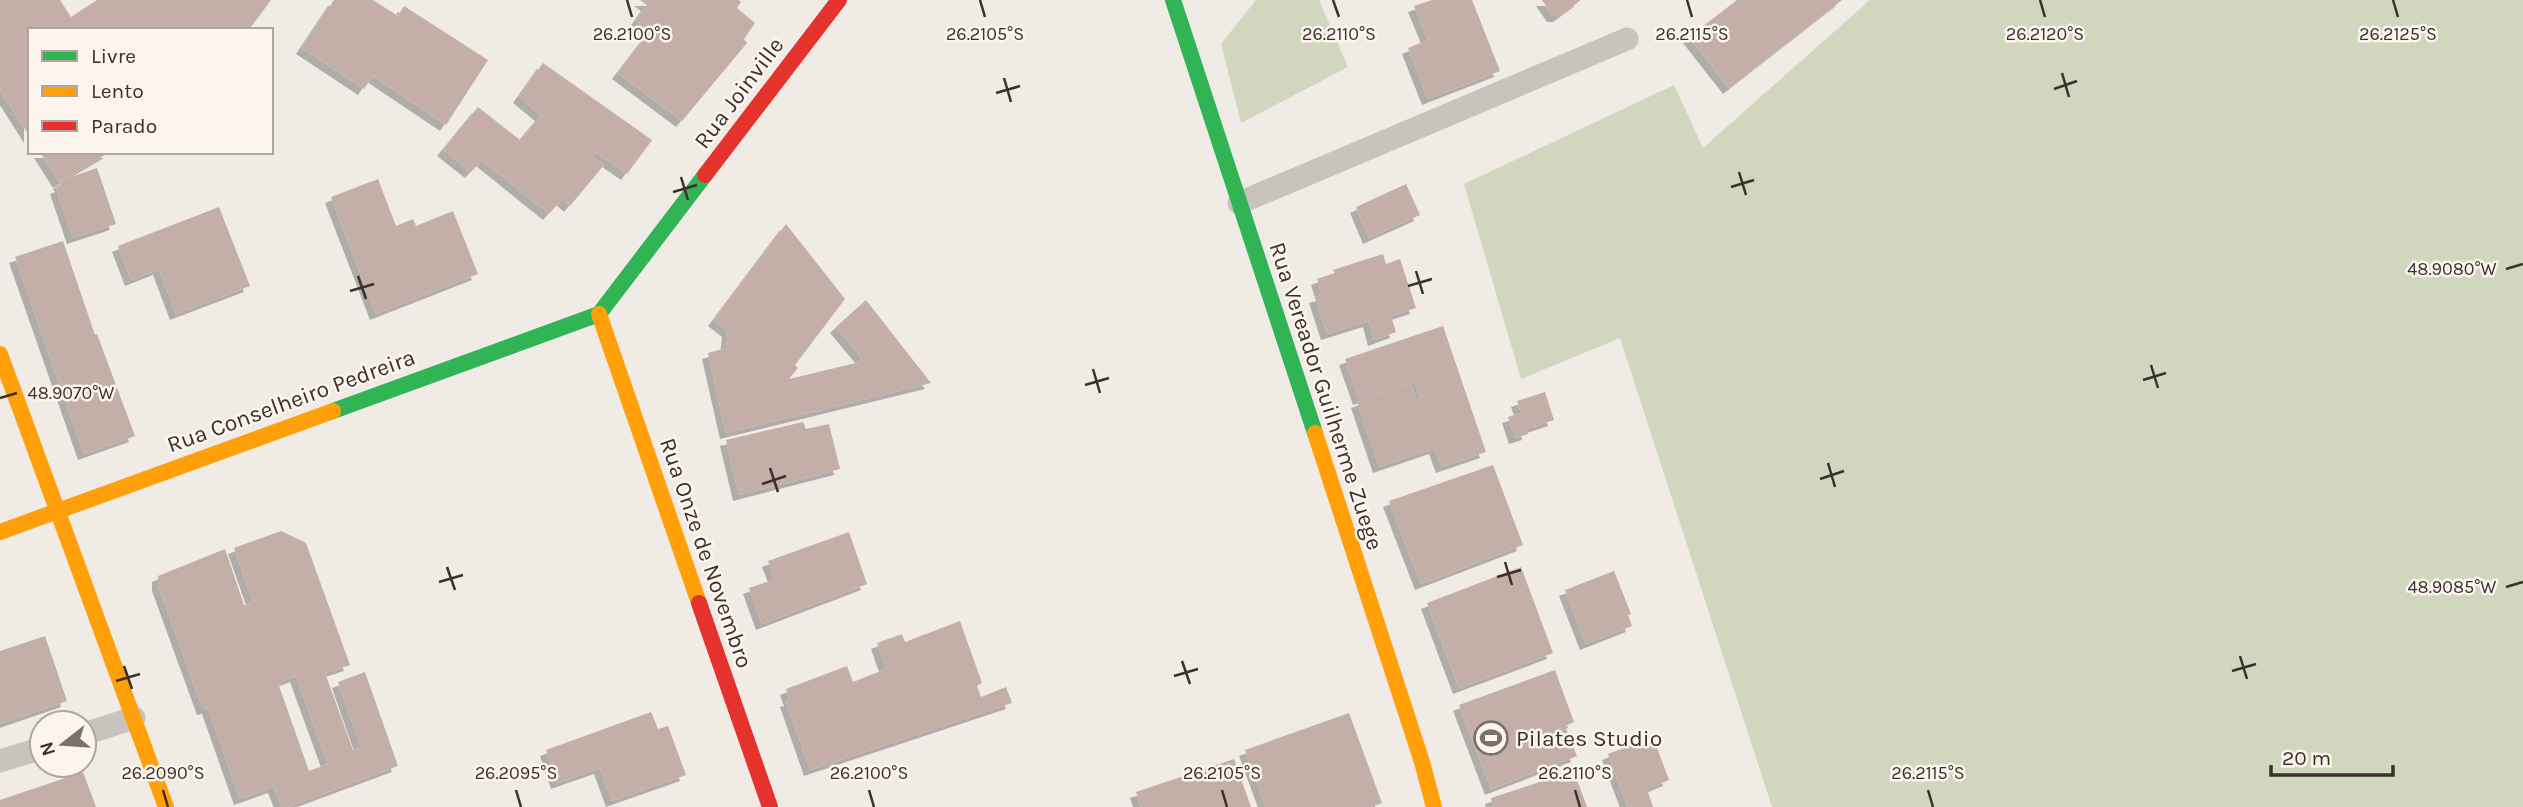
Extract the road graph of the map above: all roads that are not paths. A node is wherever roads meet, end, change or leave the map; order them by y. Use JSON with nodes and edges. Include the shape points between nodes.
{"nodes":[{"id":1,"x":839,"y":0,"type":"edge"},
{"id":2,"x":1173,"y":0,"type":"edge"},
{"id":3,"x":1627,"y":39,"type":"dead end"},
{"id":4,"x":1240,"y":203,"type":"junction"},
{"id":5,"x":599,"y":314,"type":"junction"},
{"id":6,"x":0,"y":354,"type":"edge"},
{"id":7,"x":57,"y":510,"type":"junction"},
{"id":8,"x":0,"y":532,"type":"edge"},
{"id":9,"x":134,"y":718,"type":"junction"},
{"id":10,"x":98,"y":730,"type":"edge"},
{"id":11,"x":28,"y":752,"type":"edge"},
{"id":12,"x":0,"y":761,"type":"edge"},
{"id":13,"x":166,"y":807,"type":"edge"},
{"id":14,"x":770,"y":807,"type":"edge"},
{"id":15,"x":1434,"y":807,"type":"edge"}],
"edges":[{"from":1,"to":5,"type":"main road","name":"Rua Joinville"},
{"from":2,"to":4,"type":"main road","name":"Rua Vereador Guilherme Zuege"},
{"from":3,"to":4,"type":"lane"},
{"from":4,"to":15,"type":"main road","name":"Rua Vereador Guilherme Zuege"},
{"from":5,"to":7,"type":"main road","name":"Rua Conselheiro Pedreira"},
{"from":5,"to":14,"type":"main road","name":"Rua Onze de Novembro"},
{"from":6,"to":7,"type":"main road"},
{"from":7,"to":8,"type":"main road","name":"Rua Conselheiro Pedreira"},
{"from":7,"to":9,"type":"main road"},
{"from":9,"to":10,"type":"lane"},
{"from":9,"to":13,"type":"main road"},
{"from":11,"to":12,"type":"lane"}]}
